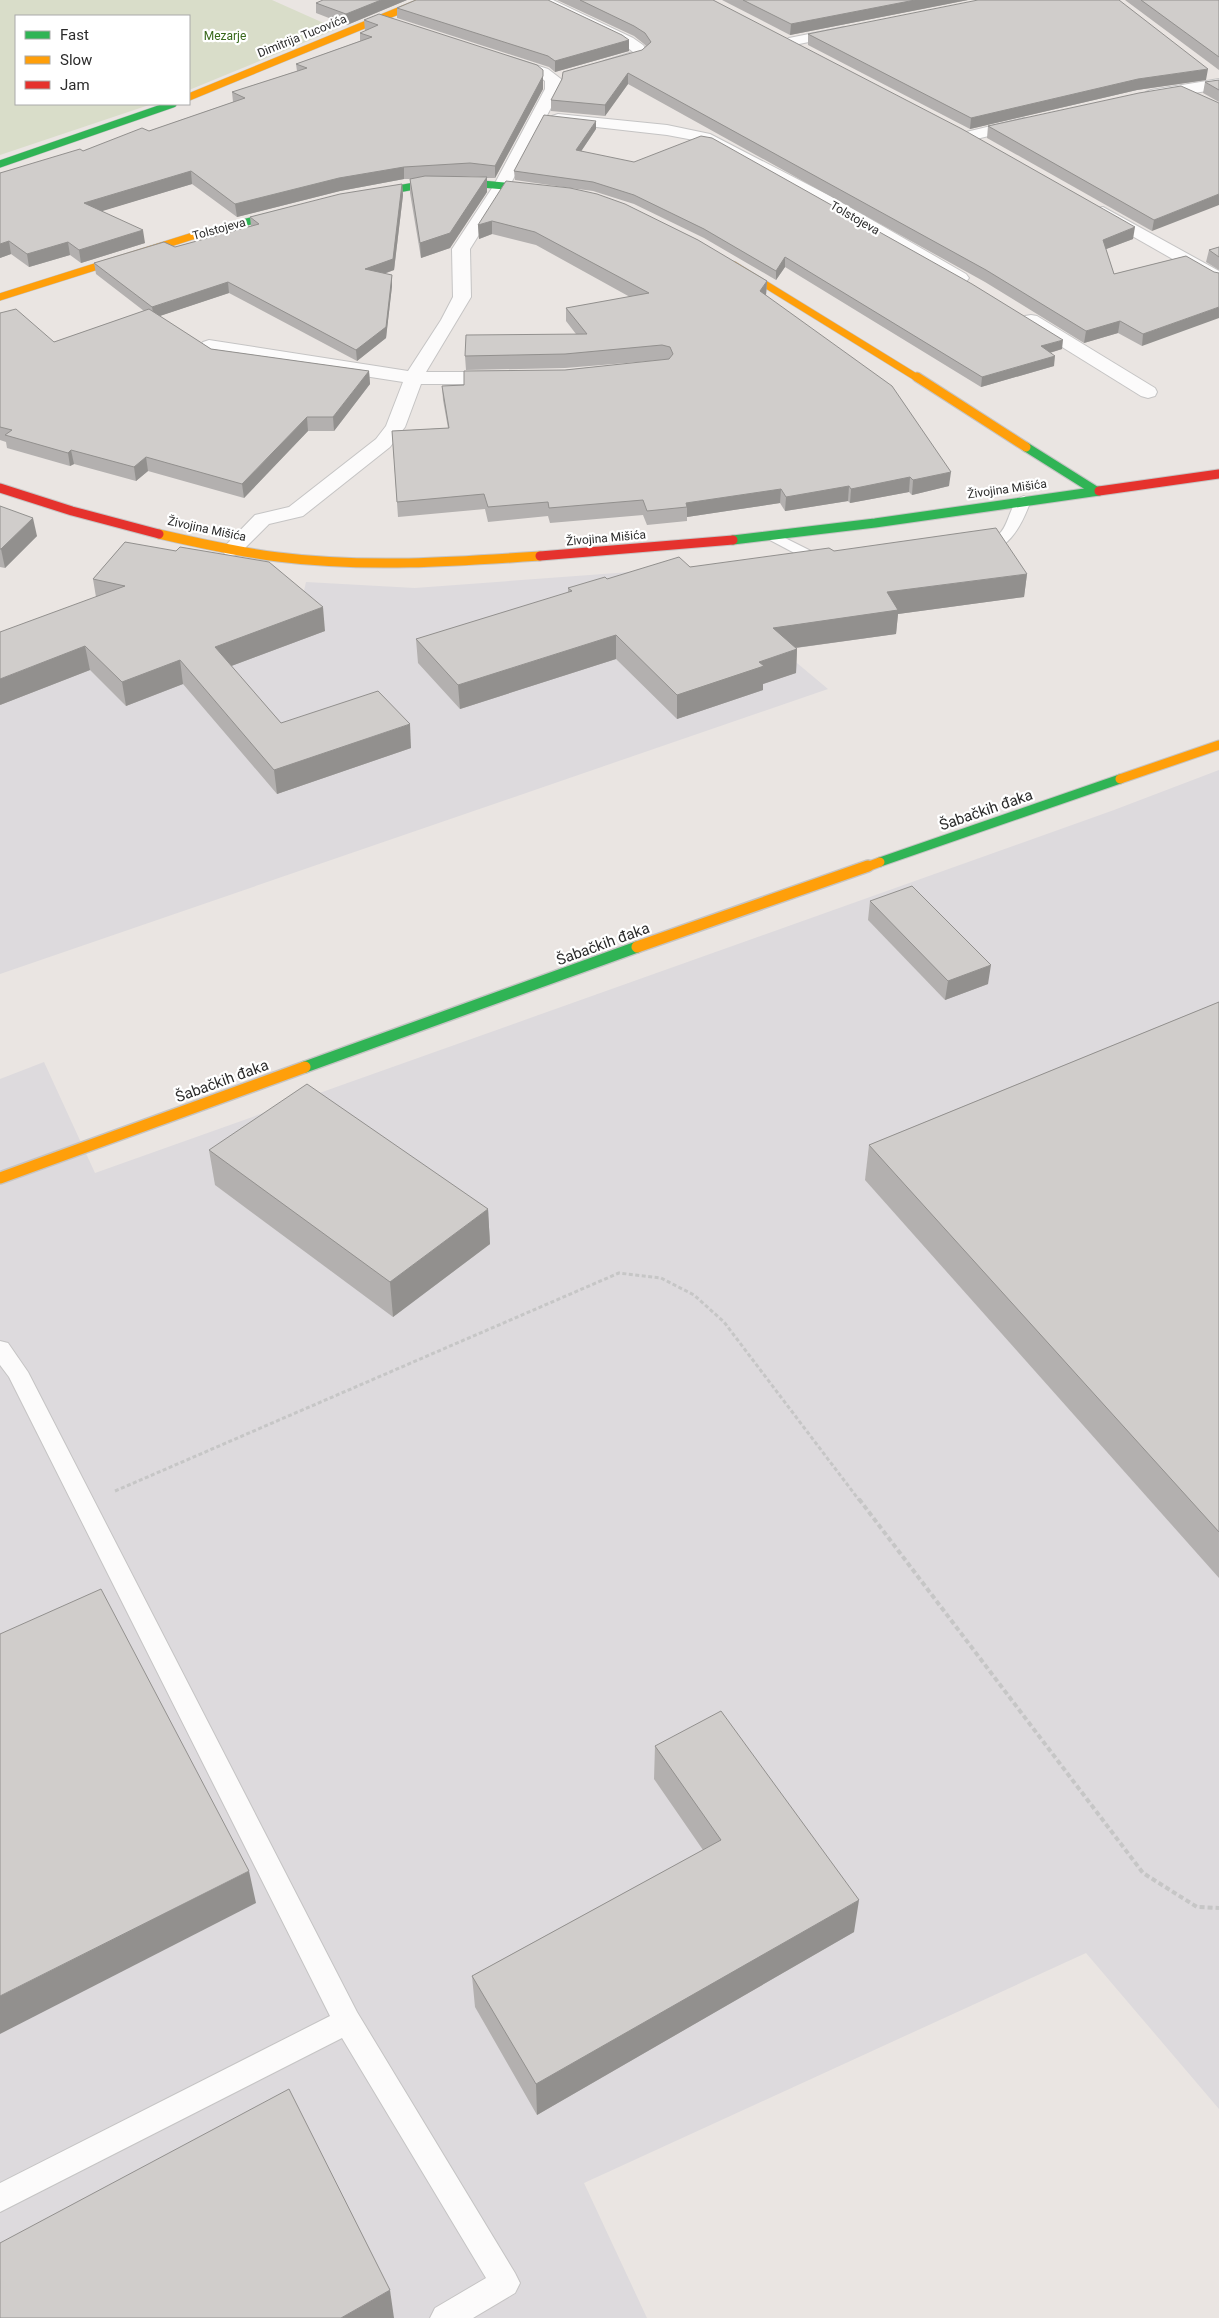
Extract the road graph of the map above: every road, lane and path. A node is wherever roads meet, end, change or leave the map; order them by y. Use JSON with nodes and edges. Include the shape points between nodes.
{"nodes":[{"id":1,"x":425,"y":0,"type":"edge"},
{"id":2,"x":541,"y":0,"type":"edge"},
{"id":3,"x":379,"y":19,"type":"junction"},
{"id":4,"x":406,"y":28,"type":"edge"},
{"id":5,"x":856,"y":28,"type":"edge"},
{"id":6,"x":772,"y":33,"type":"edge"},
{"id":7,"x":789,"y":42,"type":"junction"},
{"id":8,"x":488,"y":55,"type":"edge"},
{"id":9,"x":814,"y":55,"type":"edge"},
{"id":10,"x":599,"y":66,"type":"edge"},
{"id":11,"x":1206,"y":68,"type":"edge"},
{"id":12,"x":572,"y":74,"type":"edge"},
{"id":13,"x":553,"y":79,"type":"junction"},
{"id":14,"x":1219,"y":79,"type":"edge"},
{"id":15,"x":1219,"y":84,"type":"edge"},
{"id":16,"x":1181,"y":90,"type":"junction"},
{"id":17,"x":190,"y":97,"type":"edge"},
{"id":18,"x":1137,"y":97,"type":"edge"},
{"id":19,"x":1204,"y":102,"type":"edge"},
{"id":20,"x":170,"y":105,"type":"edge"},
{"id":21,"x":537,"y":116,"type":"junction"},
{"id":22,"x":1043,"y":119,"type":"edge"},
{"id":23,"x":951,"y":127,"type":"edge"},
{"id":24,"x":968,"y":136,"type":"junction"},
{"id":25,"x":985,"y":146,"type":"edge"},
{"id":26,"x":0,"y":164,"type":"edge"},
{"id":27,"x":502,"y":185,"type":"junction"},
{"id":28,"x":551,"y":191,"type":"edge"},
{"id":29,"x":348,"y":197,"type":"edge"},
{"id":30,"x":1089,"y":204,"type":"edge"},
{"id":31,"x":302,"y":208,"type":"edge"},
{"id":32,"x":722,"y":258,"type":"edge"},
{"id":33,"x":1219,"y":278,"type":"edge"},
{"id":34,"x":978,"y":288,"type":"edge"},
{"id":35,"x":0,"y":297,"type":"edge"},
{"id":36,"x":1020,"y":314,"type":"edge"},
{"id":37,"x":209,"y":346,"type":"edge"},
{"id":38,"x":516,"y":377,"type":"edge"},
{"id":39,"x":414,"y":378,"type":"junction"},
{"id":40,"x":1148,"y":392,"type":"dead end"},
{"id":41,"x":1219,"y":474,"type":"edge"},
{"id":42,"x":0,"y":488,"type":"edge"},
{"id":43,"x":1096,"y":491,"type":"junction"},
{"id":44,"x":1024,"y":500,"type":"junction"},
{"id":45,"x":773,"y":536,"type":"junction"},
{"id":46,"x":966,"y":549,"type":"edge"},
{"id":47,"x":232,"y":550,"type":"junction"},
{"id":48,"x":841,"y":566,"type":"edge"},
{"id":49,"x":1219,"y":745,"type":"edge"},
{"id":50,"x":0,"y":1178,"type":"edge"},
{"id":51,"x":0,"y":1349,"type":"edge"},
{"id":52,"x":84,"y":1504,"type":"junction"},
{"id":53,"x":1219,"y":1908,"type":"edge"},
{"id":54,"x":347,"y":2021,"type":"junction"},
{"id":55,"x":0,"y":2198,"type":"edge"},
{"id":56,"x":445,"y":2318,"type":"edge"}],
"edges":[{"from":1,"to":3,"type":"street","name":"Dimitrija Tucovića"},
{"from":2,"to":10,"type":"street","via":[[628,40],[641,53]]},
{"from":3,"to":4,"type":"street"},
{"from":3,"to":17,"type":"street","name":"Dimitrija Tucovića"},
{"from":5,"to":7,"type":"street"},
{"from":6,"to":7,"type":"street"},
{"from":7,"to":9,"type":"street"},
{"from":8,"to":13,"type":"street","via":[[543,72]]},
{"from":11,"to":14,"type":"street"},
{"from":12,"to":13,"type":"street"},
{"from":13,"to":21,"type":"street","via":[[553,89]]},
{"from":15,"to":16,"type":"street"},
{"from":16,"to":18,"type":"street"},
{"from":16,"to":19,"type":"street"},
{"from":20,"to":26,"type":"street"},
{"from":21,"to":27,"type":"street"},
{"from":21,"to":34,"type":"street","name":"Tolstojeva","via":[[704,137]]},
{"from":22,"to":24,"type":"street"},
{"from":23,"to":24,"type":"street"},
{"from":24,"to":25,"type":"street"},
{"from":27,"to":28,"type":"street"},
{"from":27,"to":29,"type":"street","via":[[426,184]]},
{"from":27,"to":39,"type":"street","via":[[461,248],[462,298]]},
{"from":30,"to":33,"type":"street"},
{"from":31,"to":35,"type":"street","name":"Tolstojeva","via":[[206,232]]},
{"from":32,"to":43,"type":"street","via":[[863,342]]},
{"from":36,"to":40,"type":"street"},
{"from":37,"to":39,"type":"street"},
{"from":38,"to":39,"type":"street"},
{"from":39,"to":47,"type":"street","via":[[395,427],[383,443],[296,512],[262,519]]},
{"from":41,"to":43,"type":"street","name":"Živojina Mišića"},
{"from":42,"to":47,"type":"street","name":"Živojina Mišića","via":[[112,522]]},
{"from":43,"to":44,"type":"street","name":"Živojina Mišića"},
{"from":44,"to":45,"type":"street","name":"Živojina Mišića"},
{"from":44,"to":46,"type":"lane","via":[[1011,531],[995,545]]},
{"from":45,"to":47,"type":"street","name":"Živojina Mišića","via":[[596,554],[412,563],[341,562]]},
{"from":45,"to":48,"type":"lane","via":[[832,568]]},
{"from":49,"to":50,"type":"street","name":"Šabačkih đaka","via":[[684,930]]},
{"from":51,"to":52,"type":"lane","via":[[18,1372]]},
{"from":52,"to":53,"type":"path","via":[[619,1273],[661,1278],[694,1295],[724,1322],[1143,1873],[1197,1907]]},
{"from":52,"to":54,"type":"lane"},
{"from":54,"to":55,"type":"lane"},
{"from":54,"to":56,"type":"lane","via":[[504,2283]]}]}
